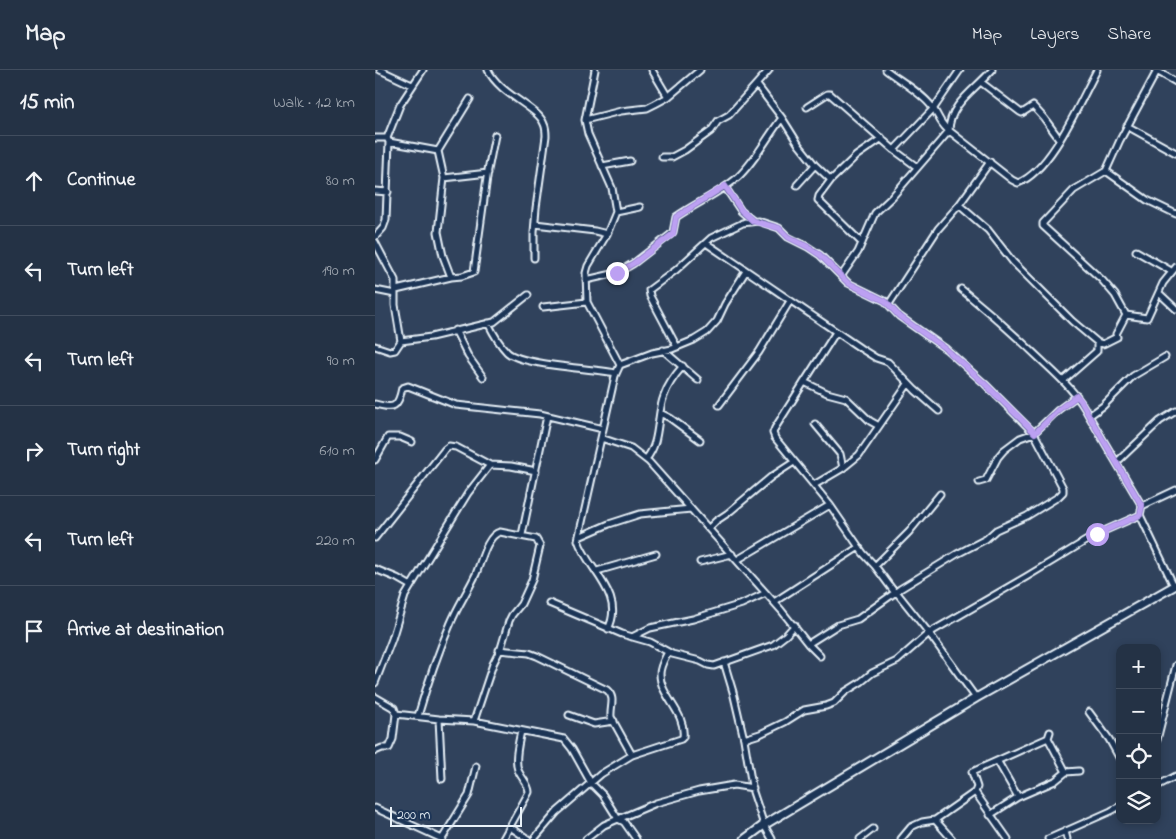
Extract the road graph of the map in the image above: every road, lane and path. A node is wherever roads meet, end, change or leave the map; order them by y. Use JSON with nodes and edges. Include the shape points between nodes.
{"nodes":[{"id":1,"x":380,"y":70,"type":"edge"},
{"id":2,"x":423,"y":70,"type":"edge"},
{"id":3,"x":488,"y":70,"type":"edge"},
{"id":4,"x":595,"y":70,"type":"edge"},
{"id":5,"x":652,"y":70,"type":"edge"},
{"id":6,"x":700,"y":70,"type":"edge"},
{"id":7,"x":769,"y":70,"type":"edge"},
{"id":8,"x":886,"y":70,"type":"edge"},
{"id":9,"x":991,"y":70,"type":"edge"},
{"id":10,"x":1097,"y":70,"type":"edge"},
{"id":11,"x":1156,"y":70,"type":"edge"},
{"id":12,"x":957,"y":71,"type":"edge"},
{"id":13,"x":982,"y":82,"type":"junction"},
{"id":14,"x":1176,"y":82,"type":"edge"},
{"id":15,"x":413,"y":85,"type":"junction"},
{"id":16,"x":757,"y":86,"type":"junction"},
{"id":17,"x":668,"y":97,"type":"junction"},
{"id":18,"x":470,"y":99,"type":"dead end"},
{"id":19,"x":807,"y":107,"type":"dead end"},
{"id":20,"x":933,"y":108,"type":"junction"},
{"id":21,"x":782,"y":118,"type":"junction"},
{"id":22,"x":585,"y":120,"type":"junction"},
{"id":23,"x":1127,"y":126,"type":"junction"},
{"id":24,"x":949,"y":131,"type":"junction"},
{"id":25,"x":495,"y":135,"type":"dead end"},
{"id":26,"x":375,"y":138,"type":"edge"},
{"id":27,"x":882,"y":138,"type":"junction"},
{"id":28,"x":388,"y":140,"type":"junction"},
{"id":29,"x":1060,"y":140,"type":"junction"},
{"id":30,"x":894,"y":150,"type":"junction"},
{"id":31,"x":439,"y":151,"type":"junction"},
{"id":32,"x":1176,"y":153,"type":"edge"},
{"id":33,"x":662,"y":157,"type":"dead end"},
{"id":34,"x":630,"y":161,"type":"dead end"},
{"id":35,"x":990,"y":162,"type":"junction"},
{"id":36,"x":815,"y":165,"type":"junction"},
{"id":37,"x":602,"y":166,"type":"junction"},
{"id":38,"x":917,"y":167,"type":"junction"},
{"id":39,"x":1106,"y":171,"type":"junction"},
{"id":40,"x":488,"y":173,"type":"junction"},
{"id":41,"x":445,"y":178,"type":"junction"},
{"id":42,"x":831,"y":180,"type":"junction"},
{"id":43,"x":797,"y":185,"type":"dead end"},
{"id":44,"x":725,"y":186,"type":"junction"},
{"id":45,"x":375,"y":191,"type":"edge"},
{"id":46,"x":388,"y":192,"type":"junction"},
{"id":47,"x":959,"y":205,"type":"junction"},
{"id":48,"x":640,"y":207,"type":"dead end"},
{"id":49,"x":741,"y":210,"type":"junction"},
{"id":50,"x":615,"y":212,"type":"junction"},
{"id":51,"x":1176,"y":214,"type":"edge"},
{"id":52,"x":753,"y":221,"type":"junction"},
{"id":53,"x":743,"y":222,"type":"junction"},
{"id":54,"x":535,"y":224,"type":"junction"},
{"id":55,"x":607,"y":234,"type":"junction"},
{"id":56,"x":375,"y":237,"type":"edge"},
{"id":57,"x":375,"y":242,"type":"edge"},
{"id":58,"x":705,"y":243,"type":"junction"},
{"id":59,"x":862,"y":243,"type":"junction"},
{"id":60,"x":1135,"y":250,"type":"dead end"},
{"id":61,"x":534,"y":258,"type":"dead end"},
{"id":62,"x":1176,"y":267,"type":"edge"},
{"id":63,"x":746,"y":271,"type":"junction"},
{"id":64,"x":1171,"y":271,"type":"junction"},
{"id":65,"x":842,"y":275,"type":"junction"},
{"id":66,"x":451,"y":277,"type":"junction"},
{"id":67,"x":586,"y":280,"type":"junction"},
{"id":68,"x":961,"y":288,"type":"dead end"},
{"id":69,"x":375,"y":290,"type":"edge"},
{"id":70,"x":396,"y":292,"type":"junction"},
{"id":71,"x":1159,"y":293,"type":"junction"},
{"id":72,"x":528,"y":295,"type":"dead end"},
{"id":73,"x":790,"y":301,"type":"junction"},
{"id":74,"x":587,"y":302,"type":"junction"},
{"id":75,"x":889,"y":304,"type":"junction"},
{"id":76,"x":543,"y":307,"type":"dead end"},
{"id":77,"x":1176,"y":309,"type":"edge"},
{"id":78,"x":1126,"y":315,"type":"junction"},
{"id":79,"x":488,"y":323,"type":"junction"},
{"id":80,"x":455,"y":330,"type":"junction"},
{"id":81,"x":836,"y":332,"type":"junction"},
{"id":82,"x":401,"y":341,"type":"junction"},
{"id":83,"x":1097,"y":342,"type":"junction"},
{"id":84,"x":1103,"y":344,"type":"junction"},
{"id":85,"x":375,"y":346,"type":"edge"},
{"id":86,"x":677,"y":347,"type":"junction"},
{"id":87,"x":662,"y":350,"type":"junction"},
{"id":88,"x":1097,"y":351,"type":"junction"},
{"id":89,"x":1165,"y":358,"type":"dead end"},
{"id":90,"x":620,"y":366,"type":"junction"},
{"id":91,"x":683,"y":366,"type":"junction"},
{"id":92,"x":616,"y":373,"type":"junction"},
{"id":93,"x":483,"y":377,"type":"dead end"},
{"id":94,"x":698,"y":380,"type":"dead end"},
{"id":95,"x":1064,"y":380,"type":"junction"},
{"id":96,"x":804,"y":382,"type":"junction"},
{"id":97,"x":908,"y":384,"type":"junction"},
{"id":98,"x":1077,"y":396,"type":"junction"},
{"id":99,"x":375,"y":404,"type":"edge"},
{"id":100,"x":719,"y":405,"type":"dead end"},
{"id":101,"x":939,"y":411,"type":"dead end"},
{"id":102,"x":1176,"y":411,"type":"edge"},
{"id":103,"x":660,"y":413,"type":"junction"},
{"id":104,"x":547,"y":416,"type":"junction"},
{"id":105,"x":1089,"y":416,"type":"junction"},
{"id":106,"x":815,"y":424,"type":"dead end"},
{"id":107,"x":879,"y":426,"type":"junction"},
{"id":108,"x":603,"y":429,"type":"junction"},
{"id":109,"x":1035,"y":433,"type":"junction"},
{"id":110,"x":601,"y":438,"type":"junction"},
{"id":111,"x":700,"y":440,"type":"dead end"},
{"id":112,"x":412,"y":442,"type":"dead end"},
{"id":113,"x":646,"y":459,"type":"junction"},
{"id":114,"x":375,"y":460,"type":"edge"},
{"id":115,"x":794,"y":462,"type":"junction"},
{"id":116,"x":1117,"y":462,"type":"junction"},
{"id":117,"x":490,"y":465,"type":"junction"},
{"id":118,"x":843,"y":468,"type":"junction"},
{"id":119,"x":536,"y":471,"type":"junction"},
{"id":120,"x":979,"y":482,"type":"dead end"},
{"id":121,"x":813,"y":485,"type":"junction"},
{"id":122,"x":1176,"y":490,"type":"edge"},
{"id":123,"x":940,"y":494,"type":"dead end"},
{"id":124,"x":830,"y":505,"type":"junction"},
{"id":125,"x":1142,"y":506,"type":"junction"},
{"id":126,"x":691,"y":509,"type":"junction"},
{"id":127,"x":1140,"y":515,"type":"junction"},
{"id":128,"x":709,"y":528,"type":"junction"},
{"id":129,"x":522,"y":535,"type":"junction"},
{"id":130,"x":579,"y":537,"type":"junction"},
{"id":131,"x":375,"y":538,"type":"edge"},
{"id":132,"x":859,"y":547,"type":"junction"},
{"id":133,"x":655,"y":554,"type":"dead end"},
{"id":134,"x":732,"y":554,"type":"junction"},
{"id":135,"x":737,"y":560,"type":"junction"},
{"id":136,"x":700,"y":562,"type":"dead end"},
{"id":137,"x":875,"y":566,"type":"junction"},
{"id":138,"x":375,"y":569,"type":"edge"},
{"id":139,"x":597,"y":571,"type":"junction"},
{"id":140,"x":411,"y":586,"type":"junction"},
{"id":141,"x":1175,"y":586,"type":"edge"},
{"id":142,"x":766,"y":593,"type":"junction"},
{"id":143,"x":895,"y":594,"type":"junction"},
{"id":144,"x":774,"y":602,"type":"junction"},
{"id":145,"x":549,"y":603,"type":"dead end"},
{"id":146,"x":795,"y":625,"type":"junction"},
{"id":147,"x":608,"y":629,"type":"junction"},
{"id":148,"x":929,"y":633,"type":"junction"},
{"id":149,"x":632,"y":637,"type":"junction"},
{"id":150,"x":808,"y":644,"type":"junction"},
{"id":151,"x":499,"y":650,"type":"junction"},
{"id":152,"x":668,"y":652,"type":"junction"},
{"id":153,"x":820,"y":656,"type":"dead end"},
{"id":154,"x":723,"y":662,"type":"junction"},
{"id":155,"x":1176,"y":665,"type":"edge"},
{"id":156,"x":375,"y":683,"type":"edge"},
{"id":157,"x":375,"y":697,"type":"edge"},
{"id":158,"x":976,"y":698,"type":"junction"},
{"id":159,"x":1089,"y":712,"type":"dead end"},
{"id":160,"x":396,"y":714,"type":"junction"},
{"id":161,"x":569,"y":715,"type":"dead end"},
{"id":162,"x":419,"y":716,"type":"junction"},
{"id":163,"x":439,"y":719,"type":"junction"},
{"id":164,"x":474,"y":721,"type":"junction"},
{"id":165,"x":614,"y":721,"type":"junction"},
{"id":166,"x":521,"y":731,"type":"junction"},
{"id":167,"x":1158,"y":734,"type":"edge"},
{"id":168,"x":744,"y":739,"type":"junction"},
{"id":169,"x":900,"y":747,"type":"dead end"},
{"id":170,"x":375,"y":751,"type":"edge"},
{"id":171,"x":1116,"y":751,"type":"edge"},
{"id":172,"x":632,"y":755,"type":"junction"},
{"id":173,"x":998,"y":762,"type":"junction"},
{"id":174,"x":476,"y":766,"type":"dead end"},
{"id":175,"x":1079,"y":771,"type":"dead end"},
{"id":176,"x":1067,"y":772,"type":"junction"},
{"id":177,"x":1176,"y":776,"type":"edge"},
{"id":178,"x":442,"y":779,"type":"dead end"},
{"id":179,"x":591,"y":783,"type":"junction"},
{"id":180,"x":1161,"y":784,"type":"edge"},
{"id":181,"x":753,"y":788,"type":"junction"},
{"id":182,"x":975,"y":792,"type":"junction"},
{"id":183,"x":1018,"y":797,"type":"junction"},
{"id":184,"x":375,"y":808,"type":"edge"},
{"id":185,"x":1116,"y":809,"type":"edge"},
{"id":186,"x":990,"y":815,"type":"junction"},
{"id":187,"x":618,"y":819,"type":"junction"},
{"id":188,"x":935,"y":820,"type":"junction"},
{"id":189,"x":764,"y":825,"type":"junction"},
{"id":190,"x":510,"y":827,"type":"junction"},
{"id":191,"x":873,"y":829,"type":"dead end"},
{"id":192,"x":1065,"y":831,"type":"junction"},
{"id":193,"x":442,"y":839,"type":"edge"},
{"id":194,"x":503,"y":839,"type":"edge"},
{"id":195,"x":528,"y":839,"type":"edge"},
{"id":196,"x":534,"y":839,"type":"edge"},
{"id":197,"x":586,"y":839,"type":"edge"},
{"id":198,"x":636,"y":839,"type":"edge"},
{"id":199,"x":745,"y":839,"type":"edge"},
{"id":200,"x":772,"y":839,"type":"edge"},
{"id":201,"x":860,"y":839,"type":"edge"},
{"id":202,"x":901,"y":839,"type":"edge"},
{"id":203,"x":952,"y":839,"type":"edge"},
{"id":204,"x":1007,"y":839,"type":"edge"},
{"id":205,"x":1048,"y":839,"type":"edge"},
{"id":206,"x":1067,"y":839,"type":"edge"}],
"edges":[{"from":1,"to":15,"type":"street"},
{"from":2,"to":15,"type":"street"},
{"from":3,"to":54,"type":"street","via":[[500,86],[536,114],[545,126]]},
{"from":4,"to":22,"type":"street"},
{"from":5,"to":17,"type":"street"},
{"from":6,"to":17,"type":"street"},
{"from":7,"to":16,"type":"street"},
{"from":8,"to":20,"type":"street"},
{"from":9,"to":13,"type":"street"},
{"from":10,"to":29,"type":"street"},
{"from":11,"to":14,"type":"street"},
{"from":11,"to":23,"type":"street"},
{"from":12,"to":20,"type":"street"},
{"from":13,"to":24,"type":"street","via":[[955,109]]},
{"from":13,"to":29,"type":"street","via":[[1022,113],[1033,106]]},
{"from":15,"to":28,"type":"street","via":[[400,105]]},
{"from":16,"to":21,"type":"street"},
{"from":16,"to":33,"type":"street","via":[[711,131],[685,150],[671,157]]},
{"from":17,"to":22,"type":"street","via":[[647,108]]},
{"from":18,"to":31,"type":"street"},
{"from":19,"to":27,"type":"street","via":[[830,94]]},
{"from":20,"to":24,"type":"street","via":[[941,124]]},
{"from":20,"to":30,"type":"street"},
{"from":21,"to":36,"type":"street"},
{"from":21,"to":44,"type":"street","via":[[751,162]]},
{"from":22,"to":37,"type":"street"},
{"from":23,"to":32,"type":"street"},
{"from":23,"to":39,"type":"street"},
{"from":24,"to":35,"type":"street"},
{"from":24,"to":38,"type":"street"},
{"from":25,"to":40,"type":"street"},
{"from":26,"to":28,"type":"street"},
{"from":27,"to":30,"type":"street"},
{"from":27,"to":42,"type":"street","via":[[856,156]]},
{"from":28,"to":31,"type":"street"},
{"from":28,"to":46,"type":"street"},
{"from":29,"to":35,"type":"street","via":[[1047,160],[1021,182],[1015,182]]},
{"from":30,"to":38,"type":"street"},
{"from":31,"to":41,"type":"street"},
{"from":34,"to":37,"type":"street"},
{"from":35,"to":47,"type":"street"},
{"from":36,"to":42,"type":"street"},
{"from":36,"to":43,"type":"street"},
{"from":37,"to":50,"type":"street","via":[[612,188]]},
{"from":38,"to":59,"type":"street","via":[[875,214]]},
{"from":39,"to":51,"type":"street","via":[[1147,200]]},
{"from":39,"to":78,"type":"street","via":[[1074,190],[1043,226],[1109,287]]},
{"from":40,"to":41,"type":"street"},
{"from":40,"to":66,"type":"street","via":[[474,272]]},
{"from":41,"to":66,"type":"street","via":[[438,232]]},
{"from":42,"to":59,"type":"street","via":[[818,200]]},
{"from":44,"to":49,"type":"street"},
{"from":44,"to":67,"type":"street","via":[[676,217],[673,234],[634,263],[617,273]]},
{"from":45,"to":46,"type":"street"},
{"from":46,"to":56,"type":"street","via":[[386,220]]},
{"from":47,"to":75,"type":"street","via":[[938,229]]},
{"from":47,"to":83,"type":"street","via":[[988,230],[1013,262]]},
{"from":48,"to":50,"type":"street"},
{"from":49,"to":52,"type":"street"},
{"from":49,"to":53,"type":"street"},
{"from":50,"to":55,"type":"street"},
{"from":52,"to":53,"type":"street"},
{"from":52,"to":65,"type":"street","via":[[779,228],[788,237],[820,255]]},
{"from":53,"to":58,"type":"street"},
{"from":54,"to":55,"type":"street"},
{"from":54,"to":61,"type":"street"},
{"from":55,"to":67,"type":"street","via":[[590,261]]},
{"from":57,"to":70,"type":"street","via":[[395,280]]},
{"from":58,"to":63,"type":"street"},
{"from":58,"to":86,"type":"street","via":[[649,290]]},
{"from":59,"to":65,"type":"street"},
{"from":60,"to":64,"type":"street"},
{"from":62,"to":64,"type":"street"},
{"from":63,"to":73,"type":"street"},
{"from":63,"to":86,"type":"street","via":[[713,327],[701,337]]},
{"from":64,"to":71,"type":"street"},
{"from":65,"to":75,"type":"street","via":[[848,283]]},
{"from":66,"to":70,"type":"street"},
{"from":67,"to":74,"type":"street"},
{"from":68,"to":95,"type":"street"},
{"from":69,"to":70,"type":"street"},
{"from":70,"to":82,"type":"street"},
{"from":71,"to":77,"type":"street"},
{"from":71,"to":78,"type":"street","via":[[1147,318]]},
{"from":72,"to":79,"type":"street","via":[[494,322]]},
{"from":73,"to":81,"type":"street"},
{"from":73,"to":100,"type":"street","via":[[759,352]]},
{"from":74,"to":76,"type":"street"},
{"from":74,"to":90,"type":"street"},
{"from":75,"to":109,"type":"street","via":[[899,316],[946,349]]},
{"from":78,"to":84,"type":"street","via":[[1117,336]]},
{"from":79,"to":80,"type":"street"},
{"from":79,"to":92,"type":"street","via":[[501,345],[513,356],[582,370]]},
{"from":80,"to":82,"type":"street"},
{"from":80,"to":93,"type":"street"},
{"from":81,"to":96,"type":"street"},
{"from":81,"to":97,"type":"street","via":[[876,358],[888,362]]},
{"from":82,"to":85,"type":"street","via":[[395,350],[390,351]]},
{"from":83,"to":84,"type":"street"},
{"from":83,"to":88,"type":"street"},
{"from":84,"to":88,"type":"street"},
{"from":86,"to":87,"type":"street"},
{"from":87,"to":90,"type":"street"},
{"from":87,"to":91,"type":"street"},
{"from":88,"to":95,"type":"street"},
{"from":89,"to":105,"type":"street","via":[[1133,376]]},
{"from":90,"to":92,"type":"street"},
{"from":91,"to":94,"type":"street"},
{"from":91,"to":103,"type":"street","via":[[667,388]]},
{"from":92,"to":108,"type":"street"},
{"from":95,"to":98,"type":"street"},
{"from":96,"to":107,"type":"street","via":[[846,398]]},
{"from":96,"to":115,"type":"street","via":[[773,433]]},
{"from":97,"to":101,"type":"street"},
{"from":97,"to":107,"type":"street"},
{"from":98,"to":105,"type":"street"},
{"from":98,"to":109,"type":"street"},
{"from":99,"to":104,"type":"street","via":[[389,408],[396,406],[402,388],[408,386],[456,405]]},
{"from":102,"to":116,"type":"street","via":[[1151,428]]},
{"from":103,"to":111,"type":"street"},
{"from":103,"to":113,"type":"street","via":[[653,448]]},
{"from":104,"to":108,"type":"street"},
{"from":104,"to":119,"type":"street"},
{"from":105,"to":116,"type":"street"},
{"from":106,"to":118,"type":"street","via":[[840,454]]},
{"from":107,"to":118,"type":"street","via":[[859,456]]},
{"from":108,"to":110,"type":"street"},
{"from":109,"to":120,"type":"street","via":[[1020,438],[1004,450],[987,480]]},
{"from":109,"to":143,"type":"street","via":[[1062,485],[1061,494],[1027,516],[995,530],[986,539]]},
{"from":110,"to":113,"type":"street","via":[[631,448]]},
{"from":110,"to":130,"type":"street"},
{"from":112,"to":114,"type":"street","via":[[389,437]]},
{"from":113,"to":126,"type":"street"},
{"from":115,"to":121,"type":"street"},
{"from":115,"to":128,"type":"street"},
{"from":116,"to":125,"type":"street"},
{"from":117,"to":119,"type":"street"},
{"from":117,"to":131,"type":"street","via":[[456,447],[445,448]]},
{"from":117,"to":140,"type":"street","via":[[468,493]]},
{"from":118,"to":121,"type":"street"},
{"from":119,"to":129,"type":"street"},
{"from":121,"to":124,"type":"street"},
{"from":122,"to":125,"type":"street"},
{"from":123,"to":137,"type":"street"},
{"from":124,"to":132,"type":"street"},
{"from":124,"to":135,"type":"street"},
{"from":125,"to":127,"type":"street"},
{"from":126,"to":128,"type":"street"},
{"from":126,"to":130,"type":"street","via":[[640,514]]},
{"from":127,"to":141,"type":"street"},
{"from":127,"to":148,"type":"street","via":[[1097,534]]},
{"from":128,"to":134,"type":"street"},
{"from":129,"to":151,"type":"street","via":[[539,541],[539,551],[531,580],[521,604],[509,621]]},
{"from":129,"to":162,"type":"street","via":[[500,532],[491,538],[450,625]]},
{"from":130,"to":139,"type":"street","via":[[580,545]]},
{"from":132,"to":137,"type":"street"},
{"from":132,"to":144,"type":"street"},
{"from":133,"to":139,"type":"street"},
{"from":134,"to":135,"type":"street"},
{"from":134,"to":136,"type":"street"},
{"from":135,"to":142,"type":"street"},
{"from":137,"to":143,"type":"street"},
{"from":138,"to":140,"type":"street"},
{"from":139,"to":147,"type":"street","via":[[611,602],[613,617]]},
{"from":140,"to":156,"type":"street"},
{"from":141,"to":158,"type":"street"},
{"from":142,"to":144,"type":"street"},
{"from":142,"to":149,"type":"street","via":[[742,604],[650,628]]},
{"from":143,"to":148,"type":"street"},
{"from":143,"to":150,"type":"street","via":[[858,619],[838,625]]},
{"from":144,"to":146,"type":"street"},
{"from":145,"to":147,"type":"street"},
{"from":146,"to":150,"type":"street"},
{"from":146,"to":154,"type":"street","via":[[773,644]]},
{"from":147,"to":149,"type":"street"},
{"from":148,"to":158,"type":"street"},
{"from":148,"to":168,"type":"street","via":[[897,661],[872,673],[834,703],[804,710],[785,722]]},
{"from":149,"to":152,"type":"street"},
{"from":150,"to":153,"type":"street"},
{"from":151,"to":164,"type":"street"},
{"from":151,"to":165,"type":"street","via":[[537,656],[607,690],[612,694],[610,711]]},
{"from":152,"to":154,"type":"street","via":[[708,665]]},
{"from":152,"to":172,"type":"street","via":[[660,674],[661,684],[679,714],[683,736]]},
{"from":154,"to":168,"type":"street"},
{"from":155,"to":167,"type":"street"},
{"from":157,"to":160,"type":"street","via":[[395,708]]},
{"from":158,"to":189,"type":"street"},
{"from":159,"to":171,"type":"street"},
{"from":160,"to":162,"type":"street"},
{"from":160,"to":170,"type":"street","via":[[389,748]]},
{"from":161,"to":165,"type":"street","via":[[594,724]]},
{"from":162,"to":163,"type":"street"},
{"from":163,"to":164,"type":"street"},
{"from":163,"to":178,"type":"street"},
{"from":164,"to":166,"type":"street"},
{"from":165,"to":172,"type":"street"},
{"from":166,"to":179,"type":"street","via":[[564,739]]},
{"from":166,"to":190,"type":"street","via":[[517,769],[529,792]]},
{"from":168,"to":181,"type":"street"},
{"from":169,"to":189,"type":"street"},
{"from":172,"to":179,"type":"street"},
{"from":173,"to":176,"type":"street","via":[[1049,735]]},
{"from":173,"to":182,"type":"street","via":[[972,772],[977,786]]},
{"from":173,"to":183,"type":"street"},
{"from":174,"to":193,"type":"street","via":[[469,795]]},
{"from":175,"to":176,"type":"street"},
{"from":176,"to":183,"type":"street","via":[[1055,781]]},
{"from":177,"to":180,"type":"street"},
{"from":179,"to":187,"type":"street"},
{"from":179,"to":196,"type":"street","via":[[557,812]]},
{"from":181,"to":187,"type":"street","via":[[734,785],[699,791],[656,803]]},
{"from":181,"to":189,"type":"street"},
{"from":182,"to":186,"type":"street"},
{"from":182,"to":188,"type":"street"},
{"from":183,"to":186,"type":"street"},
{"from":184,"to":193,"type":"street"},
{"from":185,"to":192,"type":"street"},
{"from":186,"to":204,"type":"street"},
{"from":187,"to":197,"type":"street","via":[[604,824]]},
{"from":187,"to":198,"type":"street","via":[[625,822]]},
{"from":188,"to":202,"type":"street","via":[[911,827]]},
{"from":188,"to":203,"type":"street"},
{"from":189,"to":199,"type":"street"},
{"from":189,"to":200,"type":"street"},
{"from":190,"to":194,"type":"street"},
{"from":190,"to":195,"type":"street"},
{"from":191,"to":201,"type":"street"},
{"from":192,"to":205,"type":"street"},
{"from":192,"to":206,"type":"street"}]}
